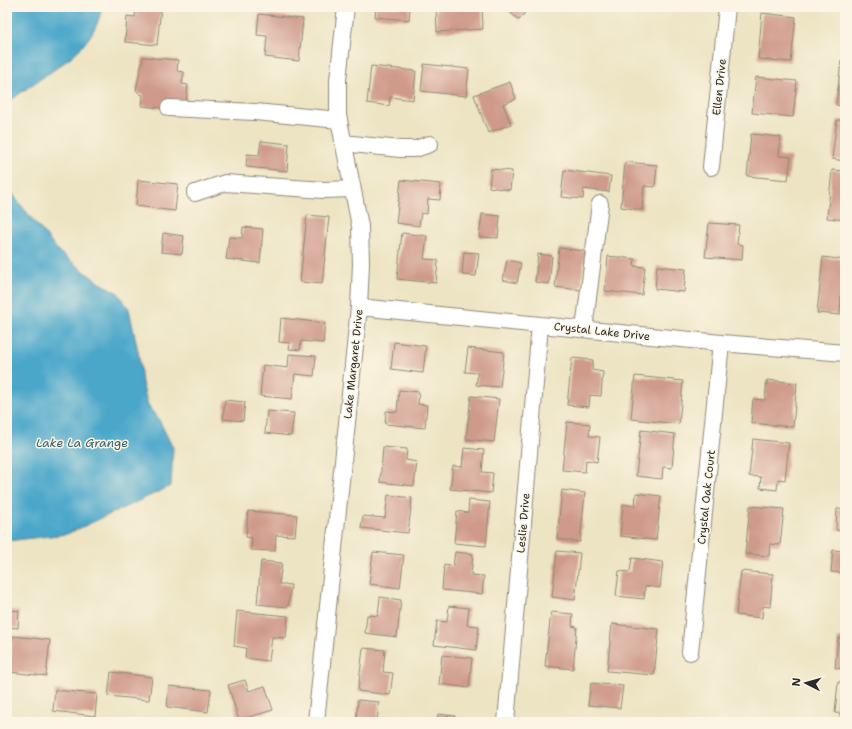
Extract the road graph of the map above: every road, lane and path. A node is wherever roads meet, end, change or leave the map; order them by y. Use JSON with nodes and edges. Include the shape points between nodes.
{"nodes":[{"id":1,"x":346,"y":7,"type":"edge"},
{"id":2,"x":727,"y":7,"type":"edge"},
{"id":3,"x":169,"y":108,"type":"dead end"},
{"id":4,"x":339,"y":120,"type":"junction"},
{"id":5,"x":343,"y":143,"type":"junction"},
{"id":6,"x":430,"y":144,"type":"dead end"},
{"id":7,"x":711,"y":166,"type":"dead end"},
{"id":8,"x":352,"y":189,"type":"junction"},
{"id":9,"x":195,"y":193,"type":"dead end"},
{"id":10,"x":600,"y":204,"type":"dead end"},
{"id":11,"x":359,"y":307,"type":"junction"},
{"id":12,"x":540,"y":325,"type":"junction"},
{"id":13,"x":584,"y":329,"type":"junction"},
{"id":14,"x":721,"y":343,"type":"junction"},
{"id":15,"x":845,"y":353,"type":"edge"},
{"id":16,"x":690,"y":652,"type":"dead end"},
{"id":17,"x":316,"y":722,"type":"edge"},
{"id":18,"x":506,"y":722,"type":"edge"}],
"edges":[{"from":1,"to":4,"type":"street","name":"Lake Margaret Drive","via":[[338,80]]},
{"from":2,"to":7,"type":"street","name":"Ellen Drive"},
{"from":3,"to":4,"type":"street","via":[[255,112]]},
{"from":4,"to":5,"type":"street","name":"Lake Margaret Drive"},
{"from":5,"to":6,"type":"street","via":[[400,149],[415,149]]},
{"from":5,"to":8,"type":"street","name":"Lake Margaret Drive"},
{"from":8,"to":9,"type":"street","via":[[324,190],[225,183]]},
{"from":8,"to":11,"type":"street","name":"Lake Margaret Drive","via":[[360,226]]},
{"from":10,"to":13,"type":"street"},
{"from":11,"to":12,"type":"street","name":"Crystal Lake Drive"},
{"from":11,"to":17,"type":"street","name":"Lake Margaret Drive"},
{"from":12,"to":13,"type":"street","name":"Crystal Lake Drive"},
{"from":12,"to":18,"type":"street","name":"Leslie Drive"},
{"from":13,"to":14,"type":"street","name":"Crystal Lake Drive"},
{"from":14,"to":15,"type":"street","name":"Crystal Lake Drive"},
{"from":14,"to":16,"type":"street","name":"Crystal Oak Court"}]}
